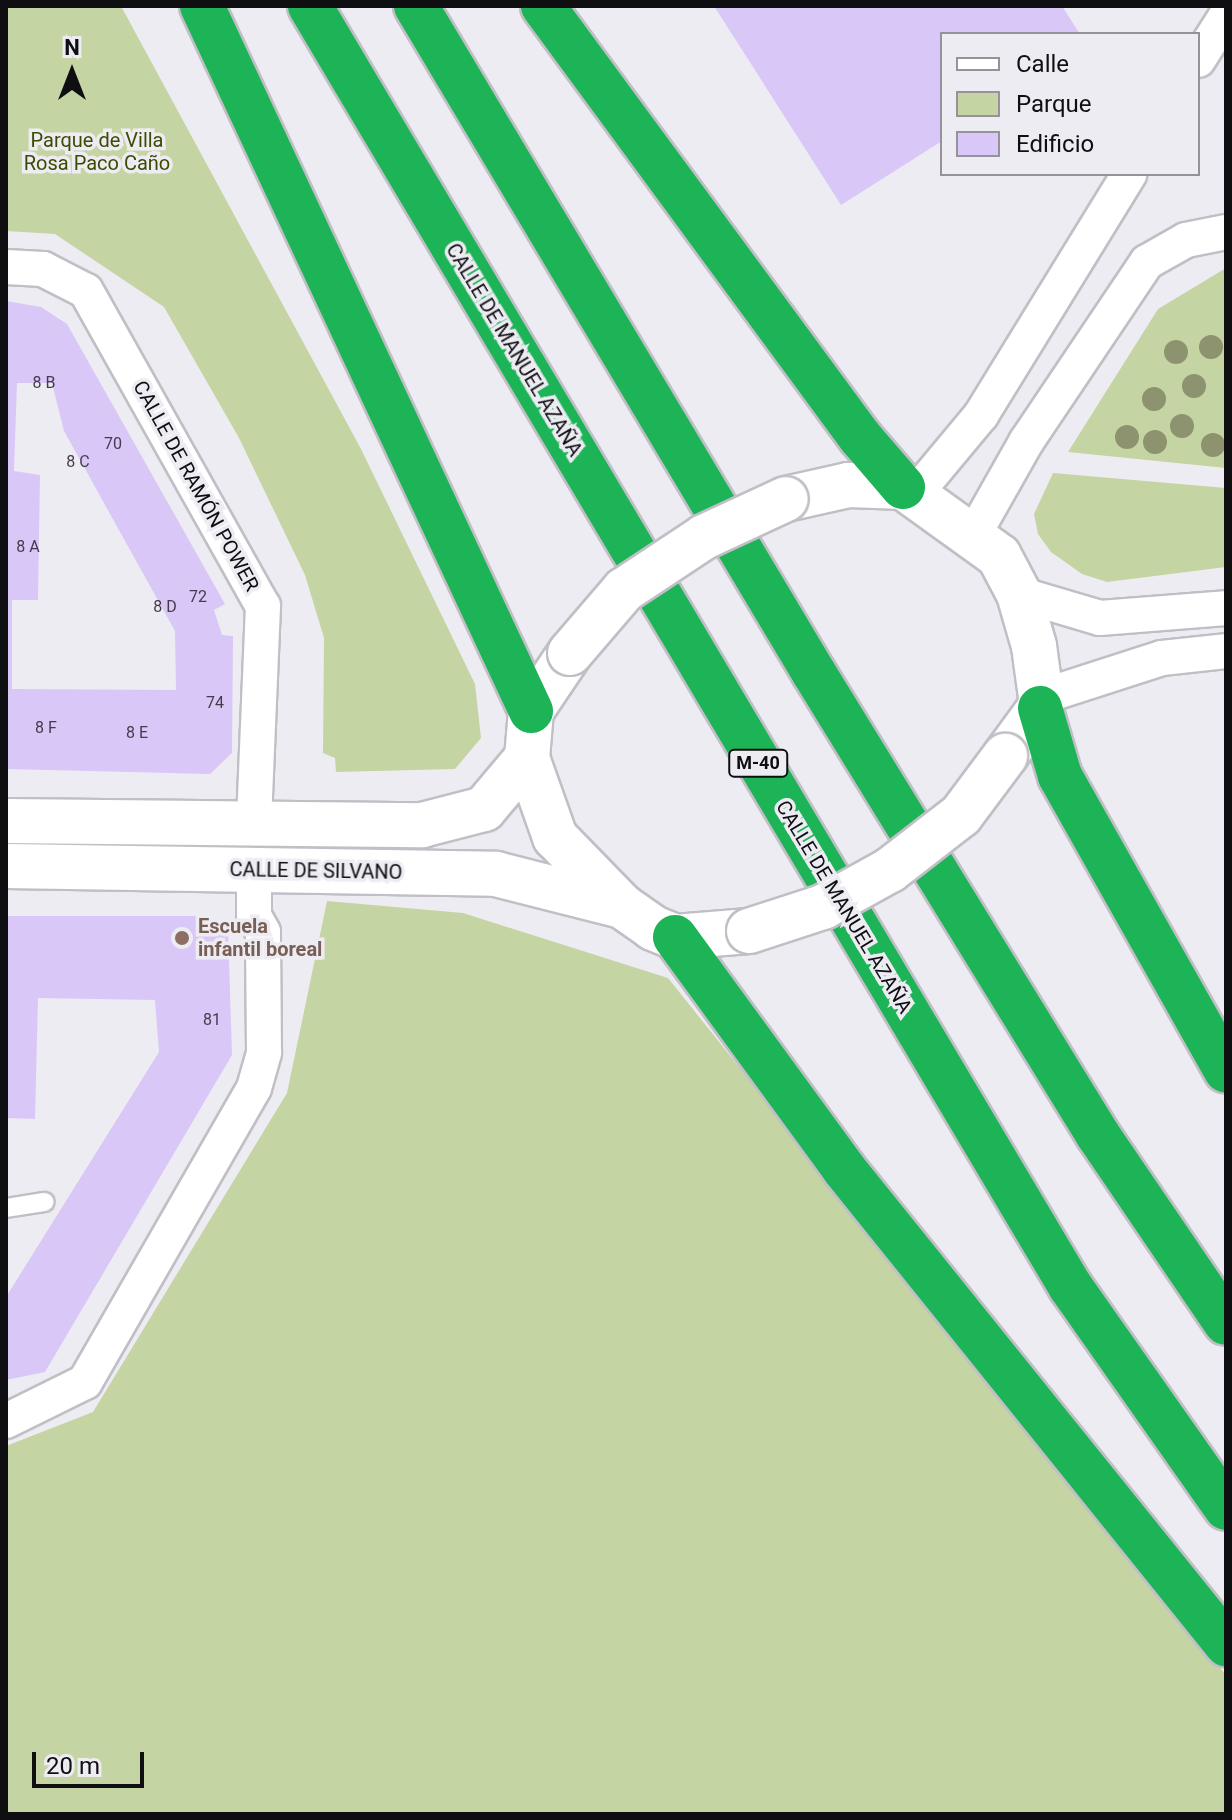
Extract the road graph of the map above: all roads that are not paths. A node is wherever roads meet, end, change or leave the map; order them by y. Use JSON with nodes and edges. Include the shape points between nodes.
{"nodes":[{"id":1,"x":202,"y":6,"type":"edge"},
{"id":2,"x":310,"y":6,"type":"edge"},
{"id":3,"x":416,"y":6,"type":"edge"},
{"id":4,"x":543,"y":6,"type":"edge"},
{"id":5,"x":1226,"y":16,"type":"edge"},
{"id":6,"x":1200,"y":57,"type":"edge"},
{"id":7,"x":1226,"y":68,"type":"edge"},
{"id":8,"x":1200,"y":81,"type":"edge"},
{"id":9,"x":1128,"y":176,"type":"edge"},
{"id":10,"x":1226,"y":232,"type":"edge"},
{"id":11,"x":6,"y":267,"type":"edge"},
{"id":12,"x":909,"y":490,"type":"junction"},
{"id":13,"x":974,"y":534,"type":"junction"},
{"id":14,"x":1019,"y":594,"type":"junction"},
{"id":15,"x":1224,"y":608,"type":"edge"},
{"id":16,"x":1226,"y":651,"type":"edge"},
{"id":17,"x":1040,"y":702,"type":"junction"},
{"id":18,"x":531,"y":711,"type":"junction"},
{"id":19,"x":527,"y":758,"type":"junction"},
{"id":20,"x":6,"y":821,"type":"edge"},
{"id":21,"x":254,"y":847,"type":"junction"},
{"id":22,"x":6,"y":866,"type":"edge"},
{"id":23,"x":622,"y":906,"type":"junction"},
{"id":24,"x":675,"y":937,"type":"junction"},
{"id":25,"x":1226,"y":1071,"type":"edge"},
{"id":26,"x":45,"y":1202,"type":"dead end"},
{"id":27,"x":6,"y":1208,"type":"edge"},
{"id":28,"x":1226,"y":1323,"type":"edge"},
{"id":29,"x":6,"y":1421,"type":"edge"},
{"id":30,"x":1226,"y":1508,"type":"edge"},
{"id":31,"x":1226,"y":1644,"type":"edge"}],
"edges":[{"from":1,"to":18,"type":"highway"},
{"from":2,"to":30,"type":"highway","name":"CALLE DE MANUEL AZAÑA","number":"M-40","via":[[1070,1286]]},
{"from":3,"to":28,"type":"highway","via":[[822,687],[1098,1135]]},
{"from":4,"to":12,"type":"highway","via":[[860,437]]},
{"from":5,"to":6,"type":"street"},
{"from":7,"to":8,"type":"street"},
{"from":9,"to":12,"type":"street","via":[[981,415]]},
{"from":10,"to":13,"type":"street","via":[[1186,240],[1147,262],[1026,442]]},
{"from":11,"to":21,"type":"street","name":"CALLE DE RAMÓN POWER","via":[[43,269],[86,291],[263,606]]},
{"from":12,"to":13,"type":"street"},
{"from":12,"to":18,"type":"street","bridge":true,"via":[[848,485],[786,499],[704,537],[624,590],[570,653]]},
{"from":13,"to":14,"type":"street","via":[[999,556]]},
{"from":14,"to":15,"type":"street","via":[[1100,618]]},
{"from":14,"to":17,"type":"street","via":[[1034,646]]},
{"from":16,"to":17,"type":"street","via":[[1162,658]]},
{"from":17,"to":24,"type":"street","bridge":true,"via":[[961,815],[890,870],[823,907],[749,931]]},
{"from":17,"to":25,"type":"highway","via":[[1060,776]]},
{"from":18,"to":19,"type":"street"},
{"from":19,"to":21,"type":"street","name":"CALLE DE SILVANO","via":[[484,809],[422,825]]},
{"from":19,"to":23,"type":"street","via":[[555,837]]},
{"from":20,"to":21,"type":"street","name":"CALLE DE SILVANO"},
{"from":21,"to":22,"type":"street","name":"CALLE DE SILVANO"},
{"from":21,"to":23,"type":"street","name":"CALLE DE SILVANO","via":[[496,874]]},
{"from":21,"to":29,"type":"street","name":"CALLE DE RAMÓN POWER","via":[[254,916],[263,932],[264,1037],[254,1088],[85,1382]]},
{"from":23,"to":24,"type":"street"},
{"from":24,"to":31,"type":"highway","via":[[844,1169]]},
{"from":26,"to":27,"type":"lane"}]}
